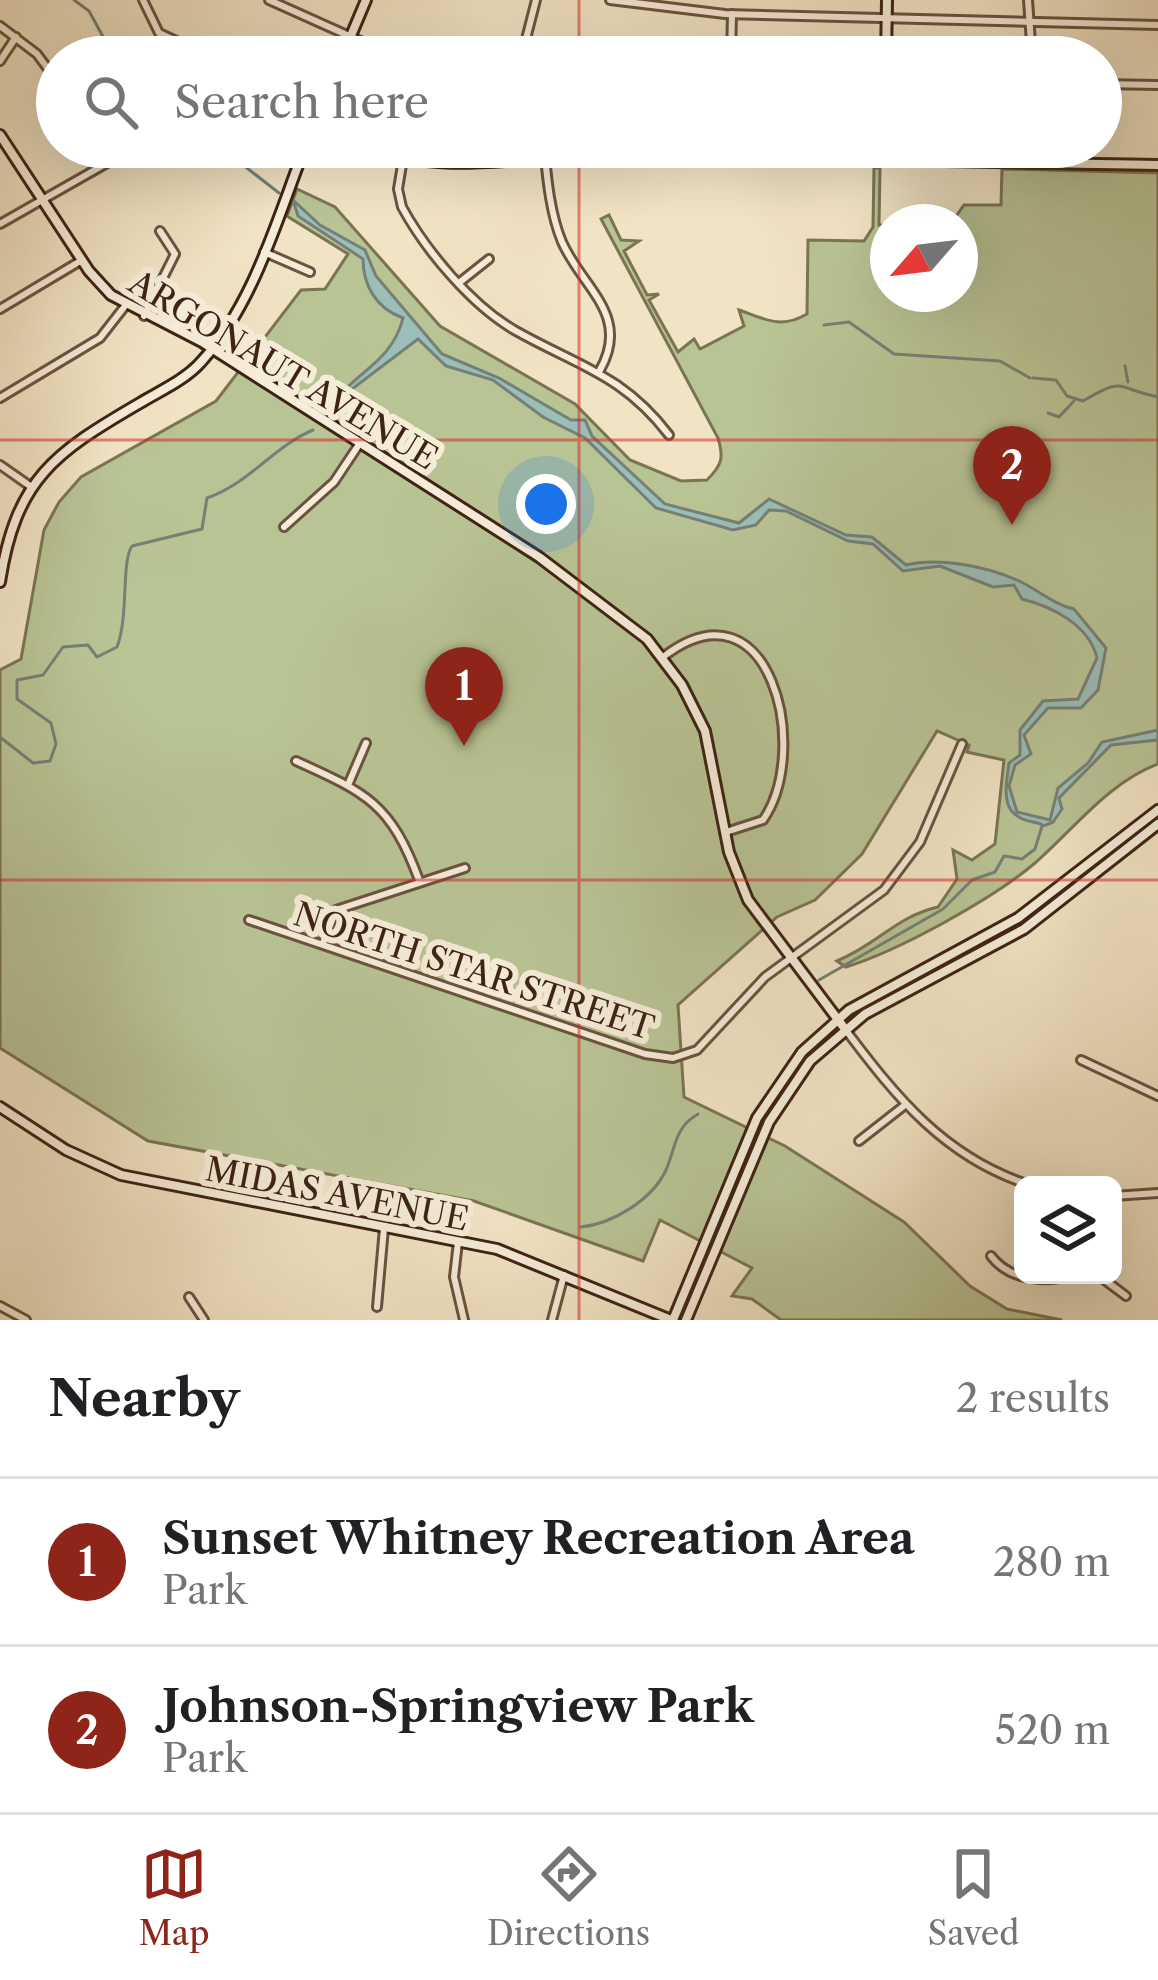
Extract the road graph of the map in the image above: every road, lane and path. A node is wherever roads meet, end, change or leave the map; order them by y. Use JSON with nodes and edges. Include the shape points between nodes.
{"nodes":[{"id":1,"x":143,"y":0,"type":"edge"},
{"id":2,"x":269,"y":0,"type":"edge"},
{"id":3,"x":366,"y":0,"type":"edge"},
{"id":4,"x":536,"y":0,"type":"edge"},
{"id":5,"x":610,"y":0,"type":"edge"},
{"id":6,"x":887,"y":0,"type":"edge"},
{"id":7,"x":1028,"y":0,"type":"edge"},
{"id":8,"x":652,"y":4,"type":"edge"},
{"id":9,"x":732,"y":14,"type":"junction"},
{"id":10,"x":887,"y":18,"type":"junction"},
{"id":11,"x":1030,"y":22,"type":"junction"},
{"id":12,"x":1158,"y":25,"type":"edge"},
{"id":13,"x":0,"y":26,"type":"edge"},
{"id":14,"x":166,"y":36,"type":"edge"},
{"id":15,"x":343,"y":36,"type":"edge"},
{"id":16,"x":350,"y":36,"type":"edge"},
{"id":17,"x":527,"y":36,"type":"edge"},
{"id":18,"x":731,"y":36,"type":"edge"},
{"id":19,"x":887,"y":36,"type":"edge"},
{"id":20,"x":1031,"y":36,"type":"edge"},
{"id":21,"x":16,"y":37,"type":"junction"},
{"id":22,"x":36,"y":58,"type":"edge"},
{"id":23,"x":0,"y":61,"type":"edge"},
{"id":24,"x":1122,"y":85,"type":"edge"},
{"id":25,"x":1158,"y":86,"type":"edge"},
{"id":26,"x":0,"y":135,"type":"edge"},
{"id":27,"x":1122,"y":164,"type":"edge"},
{"id":28,"x":1158,"y":165,"type":"edge"},
{"id":29,"x":99,"y":168,"type":"edge"},
{"id":30,"x":297,"y":168,"type":"edge"},
{"id":31,"x":403,"y":168,"type":"edge"},
{"id":32,"x":548,"y":168,"type":"edge"},
{"id":33,"x":42,"y":199,"type":"junction"},
{"id":34,"x":0,"y":224,"type":"edge"},
{"id":35,"x":160,"y":231,"type":"dead end"},
{"id":36,"x":264,"y":252,"type":"junction"},
{"id":37,"x":489,"y":259,"type":"dead end"},
{"id":38,"x":82,"y":260,"type":"junction"},
{"id":39,"x":310,"y":272,"type":"dead end"},
{"id":40,"x":460,"y":282,"type":"junction"},
{"id":41,"x":125,"y":306,"type":"junction"},
{"id":42,"x":0,"y":309,"type":"edge"},
{"id":43,"x":143,"y":316,"type":"junction"},
{"id":44,"x":212,"y":348,"type":"junction"},
{"id":45,"x":600,"y":370,"type":"junction"},
{"id":46,"x":0,"y":398,"type":"edge"},
{"id":47,"x":669,"y":435,"type":"dead end"},
{"id":48,"x":361,"y":443,"type":"junction"},
{"id":49,"x":0,"y":465,"type":"edge"},
{"id":50,"x":30,"y":486,"type":"junction"},
{"id":51,"x":284,"y":527,"type":"dead end"},
{"id":52,"x":0,"y":582,"type":"edge"},
{"id":53,"x":663,"y":657,"type":"junction"},
{"id":54,"x":366,"y":743,"type":"dead end"},
{"id":55,"x":962,"y":744,"type":"dead end"},
{"id":56,"x":296,"y":761,"type":"dead end"},
{"id":57,"x":348,"y":785,"type":"junction"},
{"id":58,"x":1158,"y":810,"type":"edge"},
{"id":59,"x":1158,"y":824,"type":"edge"},
{"id":60,"x":726,"y":832,"type":"junction"},
{"id":61,"x":465,"y":868,"type":"dead end"},
{"id":62,"x":419,"y":880,"type":"junction"},
{"id":63,"x":249,"y":920,"type":"dead end"},
{"id":64,"x":323,"y":943,"type":"junction"},
{"id":65,"x":790,"y":957,"type":"junction"},
{"id":66,"x":837,"y":1019,"type":"junction"},
{"id":67,"x":845,"y":1029,"type":"junction"},
{"id":68,"x":1082,"y":1060,"type":"dead end"},
{"id":69,"x":1158,"y":1096,"type":"edge"},
{"id":70,"x":905,"y":1106,"type":"junction"},
{"id":71,"x":0,"y":1107,"type":"edge"},
{"id":72,"x":859,"y":1141,"type":"dead end"},
{"id":73,"x":1014,"y":1178,"type":"edge"},
{"id":74,"x":1158,"y":1192,"type":"edge"},
{"id":75,"x":1122,"y":1195,"type":"edge"},
{"id":76,"x":384,"y":1228,"type":"junction"},
{"id":77,"x":458,"y":1242,"type":"junction"},
{"id":78,"x":991,"y":1256,"type":"dead end"},
{"id":79,"x":1014,"y":1273,"type":"edge"},
{"id":80,"x":564,"y":1275,"type":"junction"},
{"id":81,"x":1110,"y":1284,"type":"edge"},
{"id":82,"x":1126,"y":1296,"type":"dead end"},
{"id":83,"x":189,"y":1297,"type":"dead end"},
{"id":84,"x":0,"y":1306,"type":"edge"},
{"id":85,"x":377,"y":1307,"type":"dead end"},
{"id":86,"x":26,"y":1320,"type":"edge"},
{"id":87,"x":204,"y":1320,"type":"edge"},
{"id":88,"x":464,"y":1320,"type":"edge"},
{"id":89,"x":552,"y":1320,"type":"edge"},
{"id":90,"x":672,"y":1320,"type":"edge"},
{"id":91,"x":686,"y":1320,"type":"edge"}],
"edges":[{"from":1,"to":14,"type":"street"},
{"from":2,"to":15,"type":"street"},
{"from":3,"to":16,"type":"street"},
{"from":4,"to":17,"type":"street"},
{"from":5,"to":8,"type":"street"},
{"from":6,"to":10,"type":"street"},
{"from":7,"to":11,"type":"street"},
{"from":8,"to":9,"type":"street"},
{"from":9,"to":10,"type":"street"},
{"from":9,"to":18,"type":"street"},
{"from":10,"to":11,"type":"street"},
{"from":10,"to":19,"type":"street"},
{"from":11,"to":12,"type":"street"},
{"from":11,"to":20,"type":"street"},
{"from":13,"to":21,"type":"street"},
{"from":21,"to":22,"type":"street"},
{"from":21,"to":23,"type":"street"},
{"from":24,"to":25,"type":"street"},
{"from":26,"to":33,"type":"street","name":"ARGONAUT AVENUE"},
{"from":27,"to":28,"type":"street"},
{"from":29,"to":33,"type":"street"},
{"from":30,"to":36,"type":"street"},
{"from":31,"to":40,"type":"street","via":[[402,206]]},
{"from":32,"to":45,"type":"street","via":[[562,240],[611,320]]},
{"from":33,"to":34,"type":"street"},
{"from":33,"to":38,"type":"street","name":"ARGONAUT AVENUE"},
{"from":35,"to":43,"type":"street","via":[[175,254]]},
{"from":36,"to":39,"type":"street"},
{"from":36,"to":44,"type":"street"},
{"from":37,"to":40,"type":"street"},
{"from":38,"to":41,"type":"street","name":"ARGONAUT AVENUE"},
{"from":38,"to":42,"type":"street"},
{"from":40,"to":45,"type":"street","via":[[506,325]]},
{"from":41,"to":43,"type":"street","name":"ARGONAUT AVENUE"},
{"from":41,"to":46,"type":"street","via":[[100,338]]},
{"from":43,"to":44,"type":"street","name":"ARGONAUT AVENUE"},
{"from":44,"to":48,"type":"street","name":"ARGONAUT AVENUE"},
{"from":44,"to":50,"type":"street","via":[[189,373],[69,446]]},
{"from":45,"to":47,"type":"street"},
{"from":48,"to":51,"type":"street","via":[[320,497]]},
{"from":48,"to":53,"type":"street","name":"ARGONAUT AVENUE","via":[[571,578]]},
{"from":49,"to":50,"type":"street"},
{"from":50,"to":52,"type":"street","via":[[8,536]]},
{"from":53,"to":60,"type":"street","name":"ARGONAUT AVENUE","via":[[705,731]]},
{"from":53,"to":60,"type":"street","via":[[696,634],[728,636],[756,654],[771,680],[785,746],[780,781],[763,820]]},
{"from":54,"to":57,"type":"street"},
{"from":55,"to":65,"type":"street","name":"NORTH STAR STREET","via":[[901,873]]},
{"from":56,"to":57,"type":"street"},
{"from":57,"to":62,"type":"street","via":[[391,818]]},
{"from":58,"to":66,"type":"street","via":[[1018,918]]},
{"from":59,"to":67,"type":"street","via":[[1024,928]]},
{"from":60,"to":65,"type":"street","name":"ARGONAUT AVENUE","via":[[748,900]]},
{"from":61,"to":62,"type":"street"},
{"from":62,"to":64,"type":"street","via":[[336,910]]},
{"from":63,"to":64,"type":"street","name":"NORTH STAR STREET"},
{"from":64,"to":65,"type":"street","name":"NORTH STAR STREET","via":[[673,1058],[705,1044]]},
{"from":65,"to":66,"type":"street","name":"ARGONAUT AVENUE"},
{"from":66,"to":67,"type":"street","name":"ARGONAUT AVENUE"},
{"from":66,"to":90,"type":"street","via":[[790,1065],[764,1105]]},
{"from":67,"to":70,"type":"street"},
{"from":67,"to":91,"type":"street","via":[[775,1110]]},
{"from":68,"to":69,"type":"street"},
{"from":70,"to":72,"type":"street"},
{"from":70,"to":73,"type":"street","via":[[965,1156]]},
{"from":71,"to":76,"type":"street","name":"MIDAS AVENUE","via":[[121,1175]]},
{"from":74,"to":75,"type":"street"},
{"from":76,"to":77,"type":"street","name":"MIDAS AVENUE"},
{"from":76,"to":85,"type":"street"},
{"from":77,"to":80,"type":"street","name":"MIDAS AVENUE"},
{"from":77,"to":88,"type":"street","via":[[454,1277]]},
{"from":78,"to":79,"type":"street"},
{"from":80,"to":89,"type":"street"},
{"from":80,"to":90,"type":"street","name":"MIDAS AVENUE"},
{"from":81,"to":82,"type":"street"},
{"from":83,"to":87,"type":"street"},
{"from":84,"to":86,"type":"street"}]}
